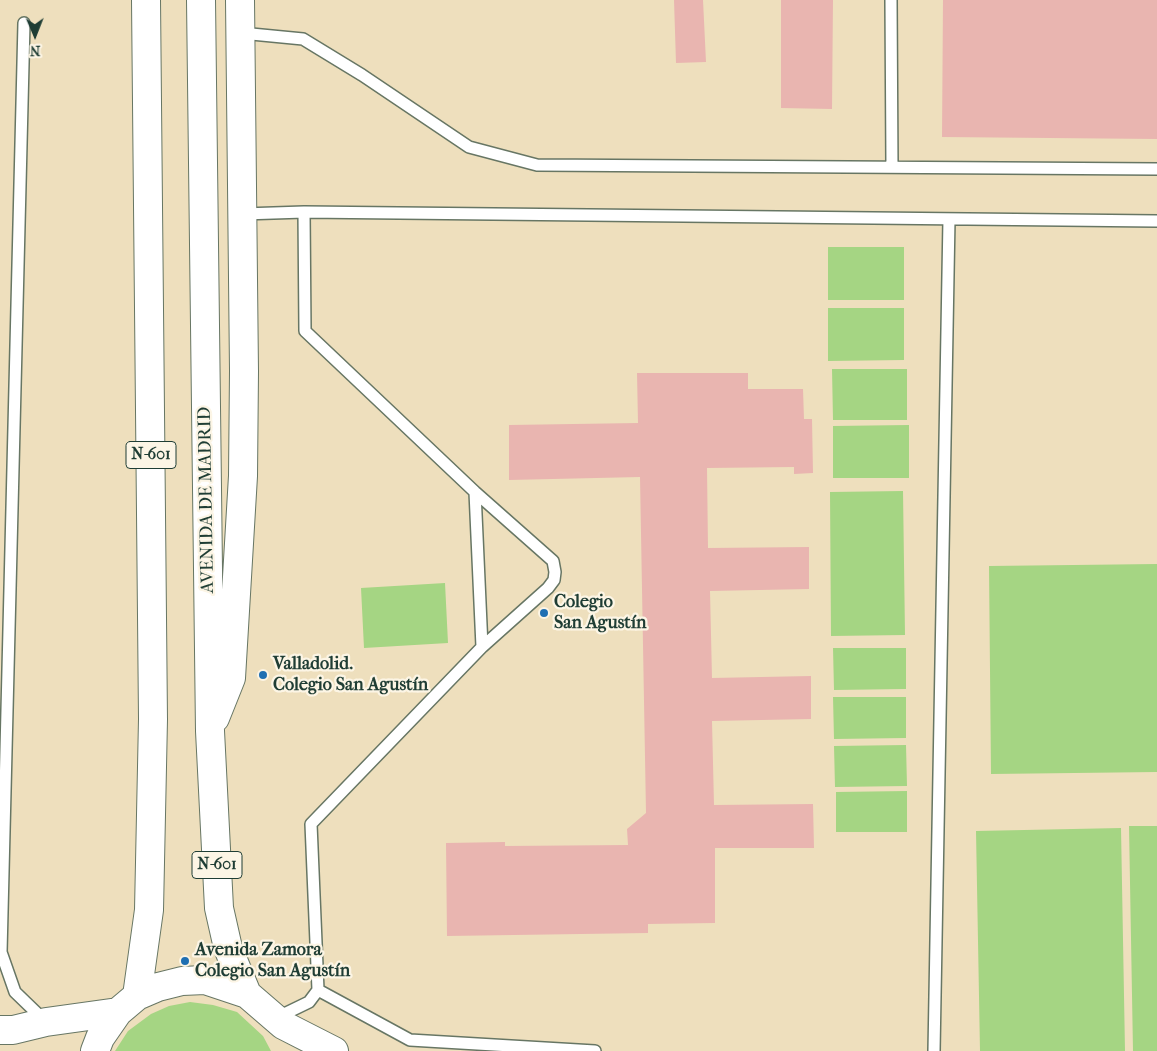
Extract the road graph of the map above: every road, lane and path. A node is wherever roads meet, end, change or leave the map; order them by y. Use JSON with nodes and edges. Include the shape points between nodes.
{"nodes":[{"id":1,"x":146,"y":0,"type":"edge"},
{"id":2,"x":201,"y":0,"type":"edge"},
{"id":3,"x":240,"y":0,"type":"edge"},
{"id":4,"x":892,"y":0,"type":"edge"},
{"id":5,"x":24,"y":23,"type":"dead end"},
{"id":6,"x":241,"y":33,"type":"junction"},
{"id":7,"x":892,"y":167,"type":"junction"},
{"id":8,"x":1157,"y":169,"type":"edge"},
{"id":9,"x":304,"y":212,"type":"junction"},
{"id":10,"x":243,"y":214,"type":"junction"},
{"id":11,"x":949,"y":219,"type":"junction"},
{"id":12,"x":1157,"y":221,"type":"edge"},
{"id":13,"x":475,"y":492,"type":"junction"},
{"id":14,"x":482,"y":647,"type":"junction"},
{"id":15,"x":210,"y":731,"type":"junction"},
{"id":16,"x":0,"y":953,"type":"edge"},
{"id":17,"x":318,"y":990,"type":"junction"},
{"id":18,"x":247,"y":994,"type":"junction"},
{"id":19,"x":127,"y":1004,"type":"junction"},
{"id":20,"x":46,"y":1022,"type":"junction"},
{"id":21,"x":279,"y":1022,"type":"junction"},
{"id":22,"x":0,"y":1030,"type":"edge"},
{"id":23,"x":95,"y":1051,"type":"edge"},
{"id":24,"x":294,"y":1051,"type":"edge"},
{"id":25,"x":334,"y":1051,"type":"edge"},
{"id":26,"x":595,"y":1051,"type":"edge"},
{"id":27,"x":934,"y":1051,"type":"edge"}],
"edges":[{"from":1,"to":19,"type":"highway","number":"N-601","via":[[153,720],[149,910]]},
{"from":2,"to":15,"type":"highway","name":"AVENIDA DE MADRID","number":"N-601"},
{"from":3,"to":6,"type":"highway"},
{"from":4,"to":7,"type":"lane"},
{"from":5,"to":16,"type":"lane"},
{"from":6,"to":7,"type":"lane","via":[[303,39],[362,74],[469,146],[537,165]]},
{"from":6,"to":10,"type":"highway"},
{"from":7,"to":8,"type":"lane"},
{"from":9,"to":10,"type":"lane"},
{"from":9,"to":11,"type":"lane"},
{"from":9,"to":13,"type":"lane","via":[[305,332]]},
{"from":10,"to":15,"type":"highway","via":[[243,476],[231,678]]},
{"from":11,"to":12,"type":"lane"},
{"from":11,"to":27,"type":"lane"},
{"from":13,"to":14,"type":"lane"},
{"from":13,"to":14,"type":"lane","via":[[548,555],[554,562],[555,572],[548,588]]},
{"from":14,"to":17,"type":"lane","via":[[312,824]]},
{"from":15,"to":18,"type":"highway","name":"AVENIDA DE MADRID","number":"N-601","via":[[219,908],[228,948]]},
{"from":16,"to":20,"type":"lane","via":[[15,992]]},
{"from":17,"to":21,"type":"lane","via":[[309,1002]]},
{"from":17,"to":26,"type":"lane","via":[[410,1040]]},
{"from":18,"to":19,"type":"highway","via":[[205,980],[182,981],[158,987]]},
{"from":18,"to":21,"type":"highway"},
{"from":19,"to":20,"type":"highway"},
{"from":19,"to":23,"type":"highway","via":[[100,1038]]},
{"from":20,"to":22,"type":"highway"},
{"from":21,"to":24,"type":"highway"},
{"from":21,"to":25,"type":"highway"}]}
